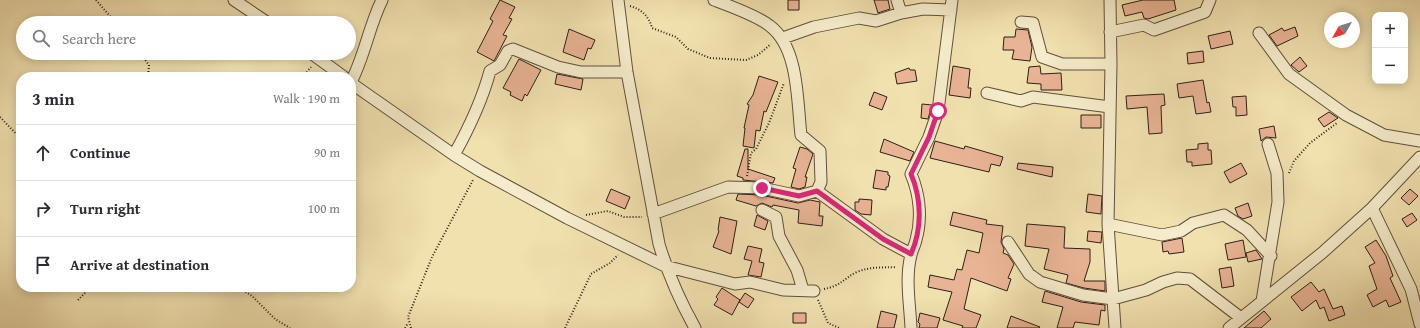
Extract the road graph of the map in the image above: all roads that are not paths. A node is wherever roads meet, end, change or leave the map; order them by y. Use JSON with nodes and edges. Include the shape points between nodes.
{"nodes":[{"id":1,"x":234,"y":0,"type":"edge"},
{"id":2,"x":382,"y":0,"type":"edge"},
{"id":3,"x":714,"y":0,"type":"edge"},
{"id":4,"x":897,"y":0,"type":"edge"},
{"id":5,"x":1110,"y":0,"type":"edge"},
{"id":6,"x":1210,"y":0,"type":"edge"},
{"id":7,"x":618,"y":3,"type":"edge"},
{"id":8,"x":952,"y":5,"type":"edge"},
{"id":9,"x":901,"y":13,"type":"junction"},
{"id":10,"x":258,"y":16,"type":"edge"},
{"id":11,"x":1021,"y":22,"type":"dead end"},
{"id":12,"x":1110,"y":32,"type":"junction"},
{"id":13,"x":1260,"y":33,"type":"dead end"},
{"id":14,"x":783,"y":38,"type":"junction"},
{"id":15,"x":321,"y":60,"type":"edge"},
{"id":16,"x":1111,"y":64,"type":"junction"},
{"id":17,"x":337,"y":72,"type":"edge"},
{"id":18,"x":627,"y":72,"type":"junction"},
{"id":19,"x":356,"y":73,"type":"edge"},
{"id":20,"x":356,"y":86,"type":"edge"},
{"id":21,"x":987,"y":93,"type":"dead end"},
{"id":22,"x":1110,"y":107,"type":"junction"},
{"id":23,"x":1420,"y":141,"type":"edge"},
{"id":24,"x":1268,"y":144,"type":"dead end"},
{"id":25,"x":454,"y":155,"type":"junction"},
{"id":26,"x":1420,"y":157,"type":"edge"},
{"id":27,"x":817,"y":191,"type":"junction"},
{"id":28,"x":1372,"y":208,"type":"junction"},
{"id":29,"x":762,"y":210,"type":"dead end"},
{"id":30,"x":653,"y":214,"type":"junction"},
{"id":31,"x":1108,"y":224,"type":"junction"},
{"id":32,"x":1008,"y":242,"type":"dead end"},
{"id":33,"x":911,"y":254,"type":"junction"},
{"id":34,"x":1271,"y":256,"type":"junction"},
{"id":35,"x":665,"y":266,"type":"junction"},
{"id":36,"x":1113,"y":300,"type":"junction"},
{"id":37,"x":1262,"y":302,"type":"junction"},
{"id":38,"x":1242,"y":318,"type":"junction"},
{"id":39,"x":1420,"y":324,"type":"edge"},
{"id":40,"x":1112,"y":327,"type":"edge"},
{"id":41,"x":695,"y":328,"type":"edge"},
{"id":42,"x":912,"y":328,"type":"edge"},
{"id":43,"x":1228,"y":328,"type":"edge"}],
"edges":[{"from":1,"to":10,"type":"street"},
{"from":2,"to":19,"type":"street","via":[[373,16]]},
{"from":3,"to":14,"type":"street","via":[[770,25]]},
{"from":4,"to":9,"type":"street"},
{"from":5,"to":12,"type":"street"},
{"from":6,"to":12,"type":"street","via":[[1205,12],[1154,30],[1144,25]]},
{"from":7,"to":18,"type":"street"},
{"from":8,"to":9,"type":"street"},
{"from":8,"to":33,"type":"street","via":[[938,111],[911,174],[919,204],[919,227]]},
{"from":9,"to":14,"type":"street","via":[[876,21],[859,18],[841,21]]},
{"from":11,"to":16,"type":"street","via":[[1033,23],[1042,57],[1062,64]]},
{"from":12,"to":16,"type":"street"},
{"from":13,"to":23,"type":"street","via":[[1289,74],[1346,115],[1384,134]]},
{"from":14,"to":27,"type":"street","via":[[792,66],[801,135],[820,151],[821,182]]},
{"from":15,"to":17,"type":"street"},
{"from":16,"to":22,"type":"street"},
{"from":18,"to":25,"type":"street","via":[[582,72],[558,67],[513,49],[508,51],[500,65],[490,71],[484,93]]},
{"from":18,"to":30,"type":"street"},
{"from":20,"to":25,"type":"street"},
{"from":21,"to":22,"type":"street","via":[[1021,101],[1033,97]]},
{"from":22,"to":31,"type":"street"},
{"from":24,"to":34,"type":"street","via":[[1277,173],[1278,190]]},
{"from":25,"to":35,"type":"street","via":[[567,218]]},
{"from":26,"to":28,"type":"street"},
{"from":27,"to":30,"type":"street","via":[[799,196],[762,188],[728,187]]},
{"from":27,"to":33,"type":"street","via":[[883,239]]},
{"from":28,"to":37,"type":"street"},
{"from":28,"to":39,"type":"street","via":[[1411,289]]},
{"from":29,"to":35,"type":"street","via":[[776,217],[779,236],[809,291],[782,290],[750,282],[735,284]]},
{"from":30,"to":35,"type":"street"},
{"from":31,"to":34,"type":"street","via":[[1162,235],[1181,231],[1194,223],[1224,215],[1246,230]]},
{"from":31,"to":36,"type":"street"},
{"from":32,"to":36,"type":"street","via":[[1029,274],[1040,282],[1083,295]]},
{"from":33,"to":42,"type":"street","via":[[909,286]]},
{"from":34,"to":37,"type":"street"},
{"from":35,"to":41,"type":"street"},
{"from":36,"to":38,"type":"street","via":[[1177,278],[1190,280]]},
{"from":36,"to":40,"type":"street"},
{"from":37,"to":38,"type":"street"},
{"from":38,"to":43,"type":"street"}]}
